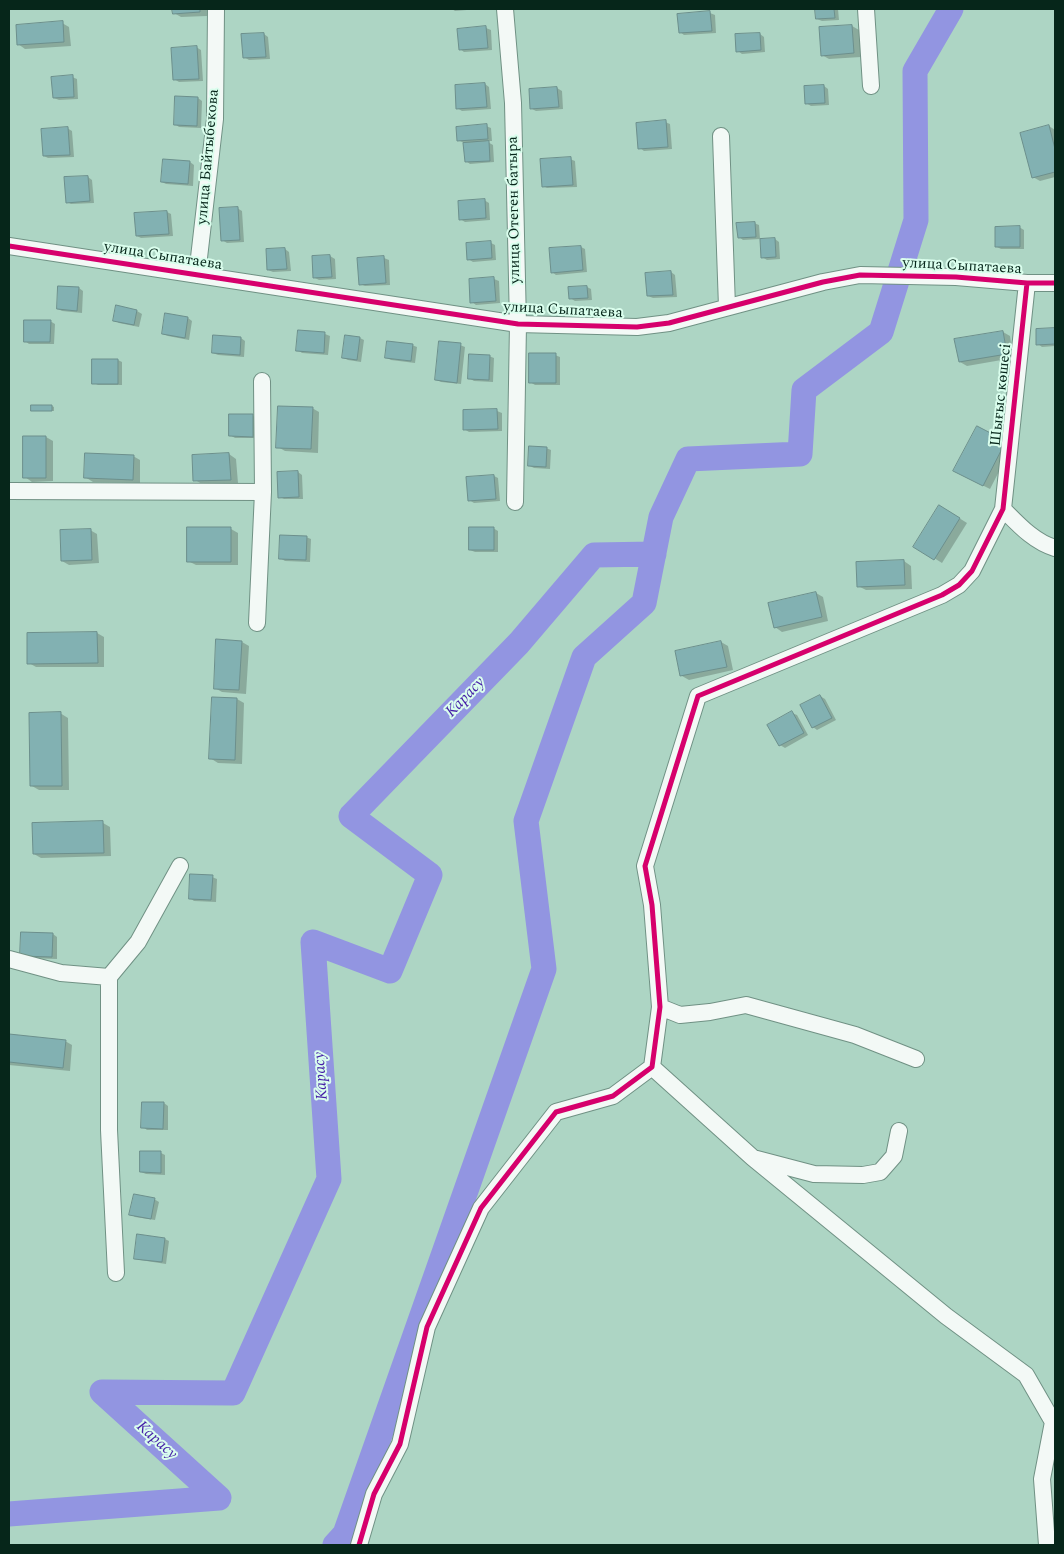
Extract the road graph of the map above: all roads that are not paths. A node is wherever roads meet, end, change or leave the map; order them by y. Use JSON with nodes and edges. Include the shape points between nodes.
{"nodes":[{"id":1,"x":216,"y":9,"type":"edge"},
{"id":2,"x":505,"y":9,"type":"edge"},
{"id":3,"x":866,"y":9,"type":"edge"},
{"id":4,"x":872,"y":86,"type":"dead end"},
{"id":5,"x":721,"y":136,"type":"dead end"},
{"id":6,"x":9,"y":246,"type":"edge"},
{"id":7,"x":197,"y":274,"type":"junction"},
{"id":8,"x":1027,"y":283,"type":"junction"},
{"id":9,"x":1055,"y":284,"type":"edge"},
{"id":10,"x":727,"y":307,"type":"junction"},
{"id":11,"x":518,"y":324,"type":"junction"},
{"id":12,"x":262,"y":381,"type":"dead end"},
{"id":13,"x":9,"y":491,"type":"edge"},
{"id":14,"x":263,"y":492,"type":"junction"},
{"id":15,"x":515,"y":502,"type":"dead end"},
{"id":16,"x":1003,"y":509,"type":"junction"},
{"id":17,"x":1055,"y":548,"type":"edge"},
{"id":18,"x":257,"y":623,"type":"dead end"},
{"id":19,"x":180,"y":866,"type":"dead end"},
{"id":20,"x":9,"y":960,"type":"edge"},
{"id":21,"x":109,"y":977,"type":"junction"},
{"id":22,"x":660,"y":1007,"type":"junction"},
{"id":23,"x":916,"y":1059,"type":"dead end"},
{"id":24,"x":652,"y":1067,"type":"junction"},
{"id":25,"x":899,"y":1131,"type":"dead end"},
{"id":26,"x":753,"y":1158,"type":"junction"},
{"id":27,"x":116,"y":1273,"type":"dead end"},
{"id":28,"x":359,"y":1545,"type":"edge"},
{"id":29,"x":1047,"y":1545,"type":"edge"}],
"edges":[{"from":1,"to":7,"type":"street","name":"улица Байтыбекова","via":[[215,119]]},
{"from":2,"to":11,"type":"street","name":"улица Отеген батыра","via":[[513,103]]},
{"from":3,"to":4,"type":"street"},
{"from":5,"to":10,"type":"street"},
{"from":6,"to":7,"type":"street","name":"улица Сыпатаева"},
{"from":7,"to":11,"type":"street","name":"улица Сыпатаева"},
{"from":8,"to":9,"type":"street","name":"улица Сыпатаева"},
{"from":8,"to":10,"type":"street","name":"улица Сыпатаева","via":[[956,277],[860,275]]},
{"from":8,"to":16,"type":"street","name":"Шығыс көшесі"},
{"from":10,"to":11,"type":"street","name":"улица Сыпатаева","via":[[669,323],[637,326]]},
{"from":11,"to":15,"type":"street","name":"улица Отеген батыра"},
{"from":12,"to":14,"type":"street"},
{"from":13,"to":14,"type":"street"},
{"from":14,"to":18,"type":"street"},
{"from":16,"to":17,"type":"street","via":[[1027,532]]},
{"from":16,"to":22,"type":"street","via":[[972,571],[960,586],[698,696],[645,866],[652,905]]},
{"from":19,"to":21,"type":"street","via":[[138,942]]},
{"from":20,"to":21,"type":"street","via":[[61,973]]},
{"from":21,"to":27,"type":"street","via":[[109,1130]]},
{"from":22,"to":23,"type":"street","via":[[680,1015],[746,1005],[855,1035]]},
{"from":22,"to":24,"type":"street"},
{"from":24,"to":26,"type":"street"},
{"from":24,"to":28,"type":"street","via":[[613,1096],[556,1112],[481,1208],[427,1327],[400,1444],[374,1494]]},
{"from":25,"to":26,"type":"street","via":[[894,1156],[880,1172],[814,1174]]},
{"from":26,"to":29,"type":"street","via":[[946,1316],[1026,1375],[1053,1422],[1042,1479]]}]}
